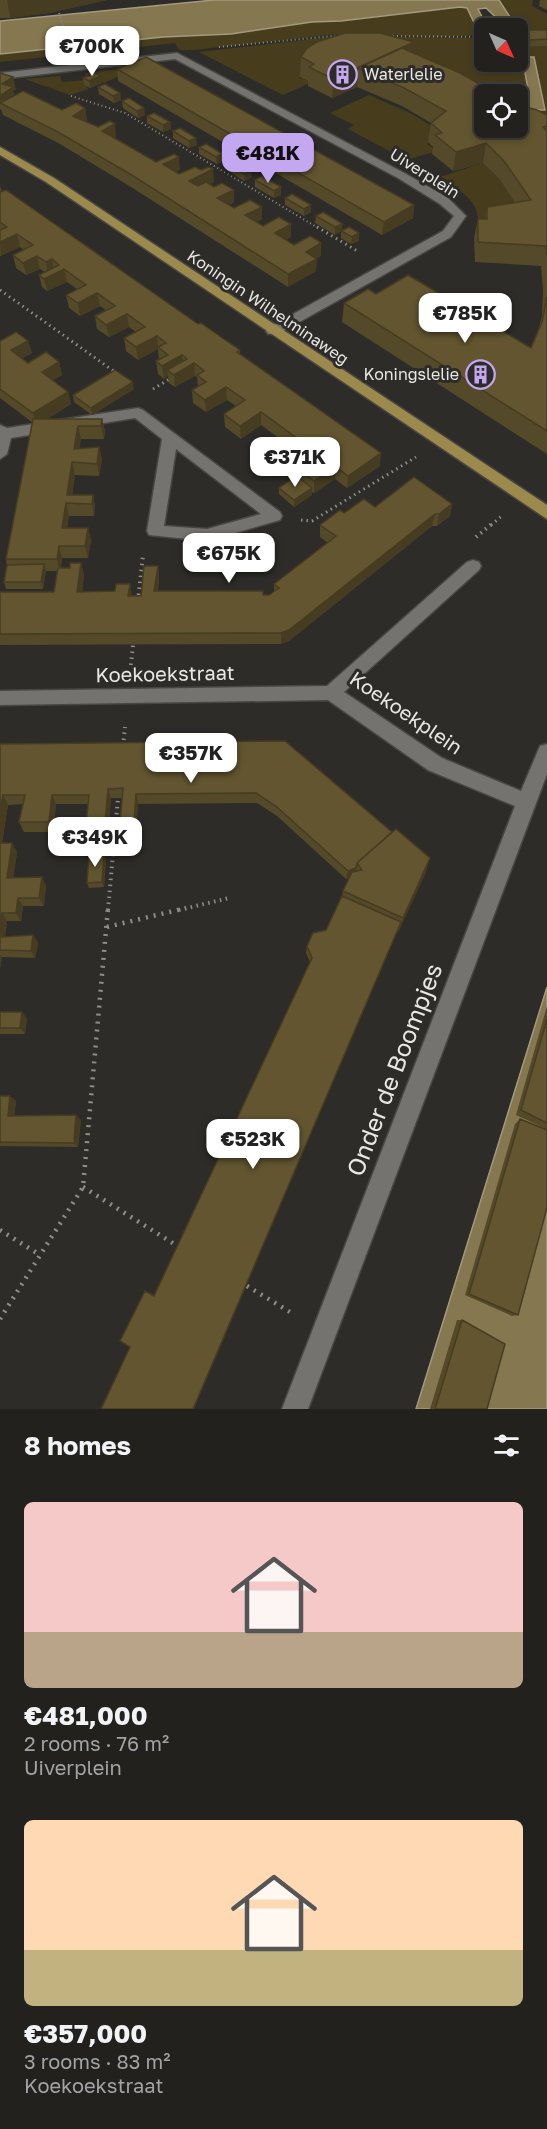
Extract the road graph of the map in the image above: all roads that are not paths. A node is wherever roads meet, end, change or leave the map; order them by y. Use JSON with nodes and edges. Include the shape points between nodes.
{"nodes":[{"id":1,"x":0,"y":76,"type":"edge"},
{"id":2,"x":0,"y":150,"type":"edge"},
{"id":3,"x":273,"y":331,"type":"junction"},
{"id":4,"x":2,"y":432,"type":"edge"},
{"id":5,"x":170,"y":437,"type":"junction"},
{"id":6,"x":0,"y":454,"type":"edge"},
{"id":7,"x":547,"y":513,"type":"edge"},
{"id":8,"x":473,"y":566,"type":"road end"},
{"id":9,"x":331,"y":693,"type":"junction"},
{"id":10,"x":0,"y":698,"type":"edge"},
{"id":11,"x":547,"y":752,"type":"edge"},
{"id":12,"x":526,"y":802,"type":"junction"},
{"id":13,"x":295,"y":1409,"type":"edge"}],
"edges":[{"from":1,"to":3,"type":"street","name":"Uiverplein","via":[[177,56],[402,176],[444,201],[460,216],[447,234]]},
{"from":2,"to":3,"type":"main road","name":"Koningin Wilhelminaweg"},
{"from":3,"to":7,"type":"main road","name":"Koningin Wilhelminaweg"},
{"from":4,"to":5,"type":"street","via":[[138,413]]},
{"from":4,"to":6,"type":"street"},
{"from":5,"to":5,"type":"street","via":[[155,531],[207,535],[274,516]]},
{"from":8,"to":9,"type":"street","name":"Koekoekplein"},
{"from":9,"to":10,"type":"street","name":"Koekoekstraat"},
{"from":9,"to":12,"type":"street","name":"Koekoekplein","via":[[435,764]]},
{"from":11,"to":12,"type":"street","name":"Onder de Boompjes"},
{"from":12,"to":13,"type":"street","name":"Onder de Boompjes"}]}
